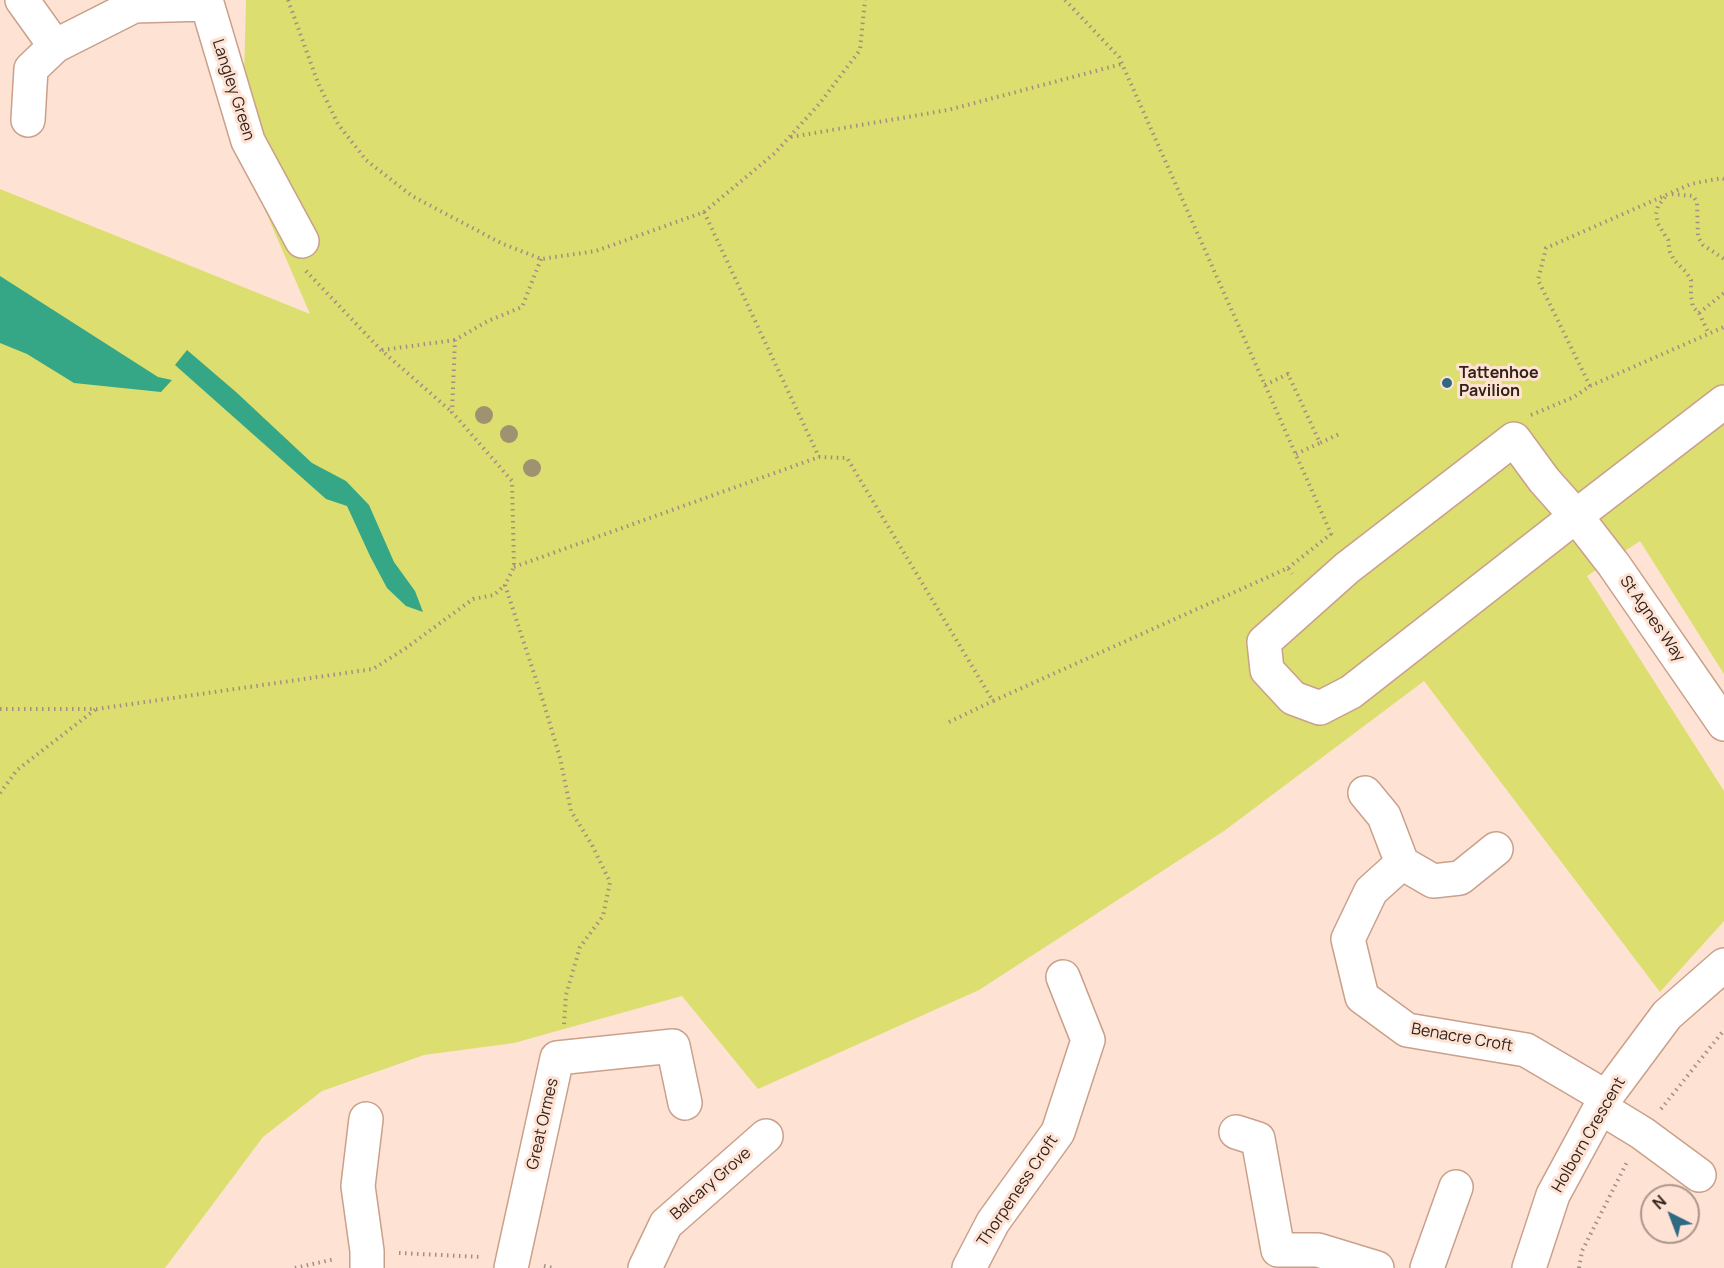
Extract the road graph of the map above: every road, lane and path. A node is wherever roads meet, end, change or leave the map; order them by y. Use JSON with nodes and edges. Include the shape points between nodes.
{"nodes":[{"id":1,"x":22,"y":0,"type":"edge"},
{"id":2,"x":288,"y":0,"type":"edge"},
{"id":3,"x":865,"y":0,"type":"edge"},
{"id":4,"x":1065,"y":0,"type":"edge"},
{"id":5,"x":206,"y":2,"type":"edge"},
{"id":6,"x":55,"y":46,"type":"junction"},
{"id":7,"x":1122,"y":64,"type":"junction"},
{"id":8,"x":28,"y":120,"type":"dead end"},
{"id":9,"x":790,"y":137,"type":"junction"},
{"id":10,"x":1724,"y":179,"type":"edge"},
{"id":11,"x":1668,"y":194,"type":"junction"},
{"id":12,"x":704,"y":212,"type":"junction"},
{"id":13,"x":302,"y":241,"type":"dead end"},
{"id":14,"x":541,"y":259,"type":"junction"},
{"id":15,"x":1724,"y":259,"type":"edge"},
{"id":16,"x":1724,"y":293,"type":"edge"},
{"id":17,"x":1699,"y":312,"type":"junction"},
{"id":18,"x":1724,"y":327,"type":"edge"},
{"id":19,"x":1709,"y":334,"type":"junction"},
{"id":20,"x":455,"y":340,"type":"junction"},
{"id":21,"x":381,"y":350,"type":"dead end"},
{"id":22,"x":1265,"y":385,"type":"junction"},
{"id":23,"x":1590,"y":386,"type":"junction"},
{"id":24,"x":1724,"y":402,"type":"edge"},
{"id":25,"x":1339,"y":434,"type":"dead end"},
{"id":26,"x":1514,"y":439,"type":"junction"},
{"id":27,"x":1320,"y":443,"type":"junction"},
{"id":28,"x":1296,"y":454,"type":"junction"},
{"id":29,"x":819,"y":458,"type":"junction"},
{"id":30,"x":1576,"y":516,"type":"junction"},
{"id":31,"x":1331,"y":534,"type":"junction"},
{"id":32,"x":514,"y":567,"type":"junction"},
{"id":33,"x":1288,"y":568,"type":"junction"},
{"id":34,"x":1347,"y":568,"type":"junction"},
{"id":35,"x":505,"y":585,"type":"junction"},
{"id":36,"x":1310,"y":600,"type":"junction"},
{"id":37,"x":993,"y":701,"type":"junction"},
{"id":38,"x":0,"y":709,"type":"edge"},
{"id":39,"x":97,"y":709,"type":"junction"},
{"id":40,"x":949,"y":722,"type":"dead end"},
{"id":41,"x":1724,"y":724,"type":"edge"},
{"id":42,"x":0,"y":792,"type":"edge"},
{"id":43,"x":1365,"y":793,"type":"dead end"},
{"id":44,"x":1496,"y":849,"type":"dead end"},
{"id":45,"x":1402,"y":863,"type":"junction"},
{"id":46,"x":1724,"y":965,"type":"edge"},
{"id":47,"x":1063,"y":977,"type":"dead end"},
{"id":48,"x":557,"y":1058,"type":"junction"},
{"id":49,"x":685,"y":1103,"type":"dead end"},
{"id":50,"x":1604,"y":1103,"type":"junction"},
{"id":51,"x":366,"y":1119,"type":"dead end"},
{"id":52,"x":1236,"y":1132,"type":"dead end"},
{"id":53,"x":766,"y":1136,"type":"dead end"},
{"id":54,"x":1699,"y":1175,"type":"dead end"},
{"id":55,"x":1456,"y":1187,"type":"dead end"},
{"id":56,"x":367,"y":1260,"type":"edge"},
{"id":57,"x":512,"y":1263,"type":"edge"},
{"id":58,"x":295,"y":1268,"type":"edge"},
{"id":59,"x":553,"y":1268,"type":"edge"},
{"id":60,"x":645,"y":1268,"type":"edge"},
{"id":61,"x":969,"y":1268,"type":"edge"},
{"id":62,"x":1377,"y":1268,"type":"edge"},
{"id":63,"x":1427,"y":1268,"type":"edge"},
{"id":64,"x":1530,"y":1268,"type":"edge"}],
"edges":[{"from":1,"to":6,"type":"street"},
{"from":2,"to":14,"type":"path","via":[[318,83],[338,124],[366,160],[412,196],[501,243]]},
{"from":3,"to":9,"type":"path","via":[[860,50]]},
{"from":4,"to":7,"type":"path"},
{"from":5,"to":6,"type":"street","via":[[134,6]]},
{"from":5,"to":13,"type":"street","name":"Langley Green","via":[[248,141]]},
{"from":6,"to":8,"type":"street","via":[[31,69]]},
{"from":7,"to":9,"type":"path","via":[[948,110]]},
{"from":7,"to":22,"type":"path"},
{"from":9,"to":12,"type":"path"},
{"from":10,"to":11,"type":"path","via":[[1691,184]]},
{"from":11,"to":15,"type":"path","via":[[1693,196],[1697,202],[1698,237]]},
{"from":11,"to":17,"type":"path","via":[[1658,206],[1658,224],[1674,260],[1691,280],[1693,307]]},
{"from":11,"to":23,"type":"path","via":[[1546,248],[1538,280]]},
{"from":12,"to":14,"type":"path","via":[[596,251]]},
{"from":12,"to":29,"type":"path"},
{"from":14,"to":20,"type":"path","via":[[522,307]]},
{"from":16,"to":17,"type":"path"},
{"from":17,"to":19,"type":"path"},
{"from":18,"to":19,"type":"path"},
{"from":19,"to":23,"type":"path"},
{"from":20,"to":21,"type":"path"},
{"from":20,"to":32,"type":"path","via":[[452,412],[512,481]]},
{"from":22,"to":27,"type":"path","via":[[1288,374]]},
{"from":22,"to":28,"type":"path"},
{"from":23,"to":26,"type":"path","via":[[1574,397],[1507,424]]},
{"from":24,"to":30,"type":"street"},
{"from":25,"to":27,"type":"path"},
{"from":26,"to":30,"type":"street","name":"St Agnes Way"},
{"from":26,"to":34,"type":"street"},
{"from":27,"to":28,"type":"path"},
{"from":28,"to":31,"type":"path"},
{"from":29,"to":32,"type":"path"},
{"from":29,"to":37,"type":"path","via":[[847,458]]},
{"from":30,"to":36,"type":"street","via":[[1351,692],[1320,708],[1293,698],[1267,670],[1264,642]]},
{"from":30,"to":41,"type":"street","name":"St Agnes Way"},
{"from":31,"to":33,"type":"path"},
{"from":31,"to":34,"type":"path"},
{"from":32,"to":35,"type":"path"},
{"from":33,"to":36,"type":"path"},
{"from":33,"to":37,"type":"path"},
{"from":34,"to":36,"type":"street"},
{"from":35,"to":39,"type":"path","via":[[494,595],[473,599],[373,669]]},
{"from":35,"to":48,"type":"path","via":[[551,726],[571,811],[610,882],[603,916],[580,947],[566,995]]},
{"from":37,"to":40,"type":"path"},
{"from":38,"to":39,"type":"path"},
{"from":39,"to":42,"type":"path","via":[[17,770]]},
{"from":43,"to":45,"type":"street","via":[[1384,816]]},
{"from":44,"to":45,"type":"street","via":[[1460,878],[1432,881]]},
{"from":45,"to":50,"type":"street","name":"Benacre Croft","via":[[1371,891],[1348,939],[1362,998],[1407,1030],[1526,1050]]},
{"from":46,"to":50,"type":"street","name":"Holborn Crescent","via":[[1667,1015]]},
{"from":47,"to":61,"type":"street","name":"Thorpeness Croft","via":[[1088,1040],[1058,1132],[993,1222]]},
{"from":48,"to":49,"type":"street","name":"Great Ormes","via":[[673,1046]]},
{"from":48,"to":57,"type":"street","name":"Great Ormes"},
{"from":50,"to":54,"type":"street","name":"Benacre Croft"},
{"from":50,"to":64,"type":"street","name":"Holborn Crescent","via":[[1553,1195]]},
{"from":51,"to":56,"type":"street","via":[[358,1186]]},
{"from":52,"to":62,"type":"street","via":[[1258,1139],[1278,1250],[1318,1250]]},
{"from":53,"to":60,"type":"street","name":"Balcary Grove","via":[[666,1224]]},
{"from":55,"to":63,"type":"street"},
{"from":56,"to":57,"type":"path","via":[[452,1257]]},
{"from":56,"to":58,"type":"path"},
{"from":57,"to":59,"type":"path"}]}
